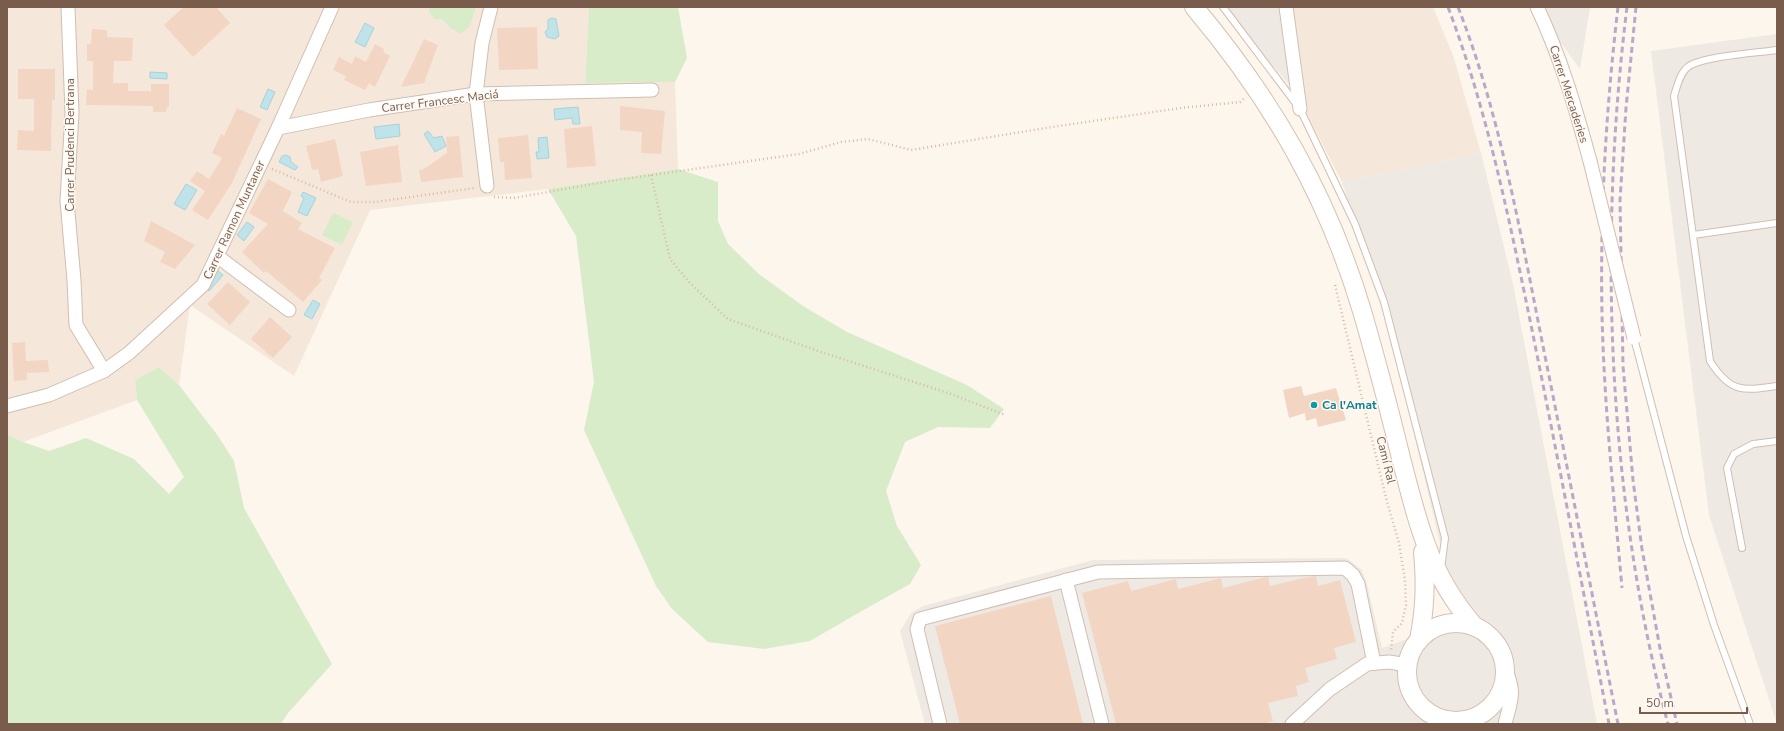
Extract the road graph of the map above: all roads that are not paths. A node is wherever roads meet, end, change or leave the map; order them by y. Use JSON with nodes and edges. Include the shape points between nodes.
{"nodes":[{"id":1,"x":68,"y":7,"type":"edge"},
{"id":2,"x":332,"y":7,"type":"edge"},
{"id":3,"x":491,"y":7,"type":"edge"},
{"id":4,"x":1194,"y":7,"type":"edge"},
{"id":5,"x":1224,"y":7,"type":"edge"},
{"id":6,"x":1286,"y":7,"type":"edge"},
{"id":7,"x":1537,"y":7,"type":"edge"},
{"id":8,"x":1777,"y":50,"type":"edge"},
{"id":9,"x":652,"y":90,"type":"dead end"},
{"id":10,"x":476,"y":94,"type":"junction"},
{"id":11,"x":1300,"y":109,"type":"junction"},
{"id":12,"x":278,"y":128,"type":"junction"},
{"id":13,"x":488,"y":186,"type":"road end"},
{"id":14,"x":1777,"y":223,"type":"edge"},
{"id":15,"x":1693,"y":235,"type":"junction"},
{"id":16,"x":217,"y":256,"type":"junction"},
{"id":17,"x":289,"y":310,"type":"dead end"},
{"id":18,"x":1634,"y":338,"type":"joint"},
{"id":19,"x":104,"y":371,"type":"junction"},
{"id":20,"x":1777,"y":386,"type":"edge"},
{"id":21,"x":7,"y":406,"type":"edge"},
{"id":22,"x":1777,"y":441,"type":"edge"},
{"id":23,"x":1422,"y":536,"type":"junction"},
{"id":24,"x":1742,"y":548,"type":"dead end"},
{"id":25,"x":1440,"y":578,"type":"junction"},
{"id":26,"x":1066,"y":580,"type":"junction"},
{"id":27,"x":1475,"y":627,"type":"junction"},
{"id":28,"x":1419,"y":640,"type":"junction"},
{"id":29,"x":1374,"y":664,"type":"junction"},
{"id":30,"x":1408,"y":665,"type":"junction"},
{"id":31,"x":1504,"y":668,"type":"junction"},
{"id":32,"x":1488,"y":716,"type":"edge"},
{"id":33,"x":1441,"y":721,"type":"edge"},
{"id":34,"x":940,"y":724,"type":"edge"},
{"id":35,"x":1102,"y":724,"type":"edge"},
{"id":36,"x":1292,"y":724,"type":"edge"},
{"id":37,"x":1505,"y":724,"type":"edge"},
{"id":38,"x":1750,"y":724,"type":"edge"}],
"edges":[{"from":1,"to":19,"type":"street","name":"Carrer Prudenci Bertrana","via":[[72,113],[68,201],[76,325]]},
{"from":2,"to":12,"type":"street","name":"Carrer Ramon Muntaner"},
{"from":3,"to":10,"type":"street","via":[[482,43]]},
{"from":4,"to":23,"type":"main road","via":[[1234,56],[1283,129],[1312,182],[1335,234],[1373,348]]},
{"from":5,"to":11,"type":"lane"},
{"from":6,"to":11,"type":"street"},
{"from":7,"to":18,"type":"street","name":"Carrer Mercaderies","bridge":true,"via":[[1567,79]]},
{"from":8,"to":15,"type":"lane","via":[[1704,60],[1688,67],[1679,80],[1674,96]]},
{"from":9,"to":10,"type":"street","name":"Carrer Francesc Maciá"},
{"from":10,"to":12,"type":"street","name":"Carrer Francesc Maciá","via":[[369,110]]},
{"from":10,"to":13,"type":"street"},
{"from":11,"to":25,"type":"lane","via":[[1355,224],[1384,302],[1445,538]]},
{"from":12,"to":16,"type":"street","name":"Carrer Ramon Muntaner"},
{"from":14,"to":15,"type":"lane"},
{"from":15,"to":20,"type":"lane","via":[[1710,362],[1718,375],[1732,385],[1747,390]]},
{"from":16,"to":17,"type":"street"},
{"from":16,"to":19,"type":"street","name":"Carrer Ramon Muntaner","via":[[203,285],[129,353]]},
{"from":18,"to":38,"type":"lane","via":[[1686,536],[1714,625]]},
{"from":19,"to":21,"type":"street","name":"Carrer Ramon Muntaner","via":[[48,395]]},
{"from":22,"to":24,"type":"lane","via":[[1753,444],[1734,454],[1727,468]]},
{"from":23,"to":25,"type":"main road"},
{"from":23,"to":28,"type":"main road","via":[[1426,583],[1425,610]]},
{"from":25,"to":27,"type":"main road","via":[[1458,608]]},
{"from":26,"to":29,"type":"street","via":[[1098,572],[1344,568],[1353,575],[1358,584]]},
{"from":26,"to":34,"type":"street","via":[[920,619],[917,629]]},
{"from":26,"to":35,"type":"street"},
{"from":27,"to":28,"type":"main road","via":[[1445,625],[1430,631]]},
{"from":27,"to":31,"type":"main road","via":[[1497,645]]},
{"from":28,"to":30,"type":"main road"},
{"from":29,"to":30,"type":"street","via":[[1389,662]]},
{"from":29,"to":36,"type":"street","via":[[1368,664],[1330,689]]},
{"from":30,"to":33,"type":"main road","via":[[1409,685],[1416,700]]},
{"from":31,"to":32,"type":"main road","via":[[1502,687]]},
{"from":31,"to":37,"type":"street","via":[[1511,683],[1513,696]]},
{"from":32,"to":33,"type":"main road"}]}
